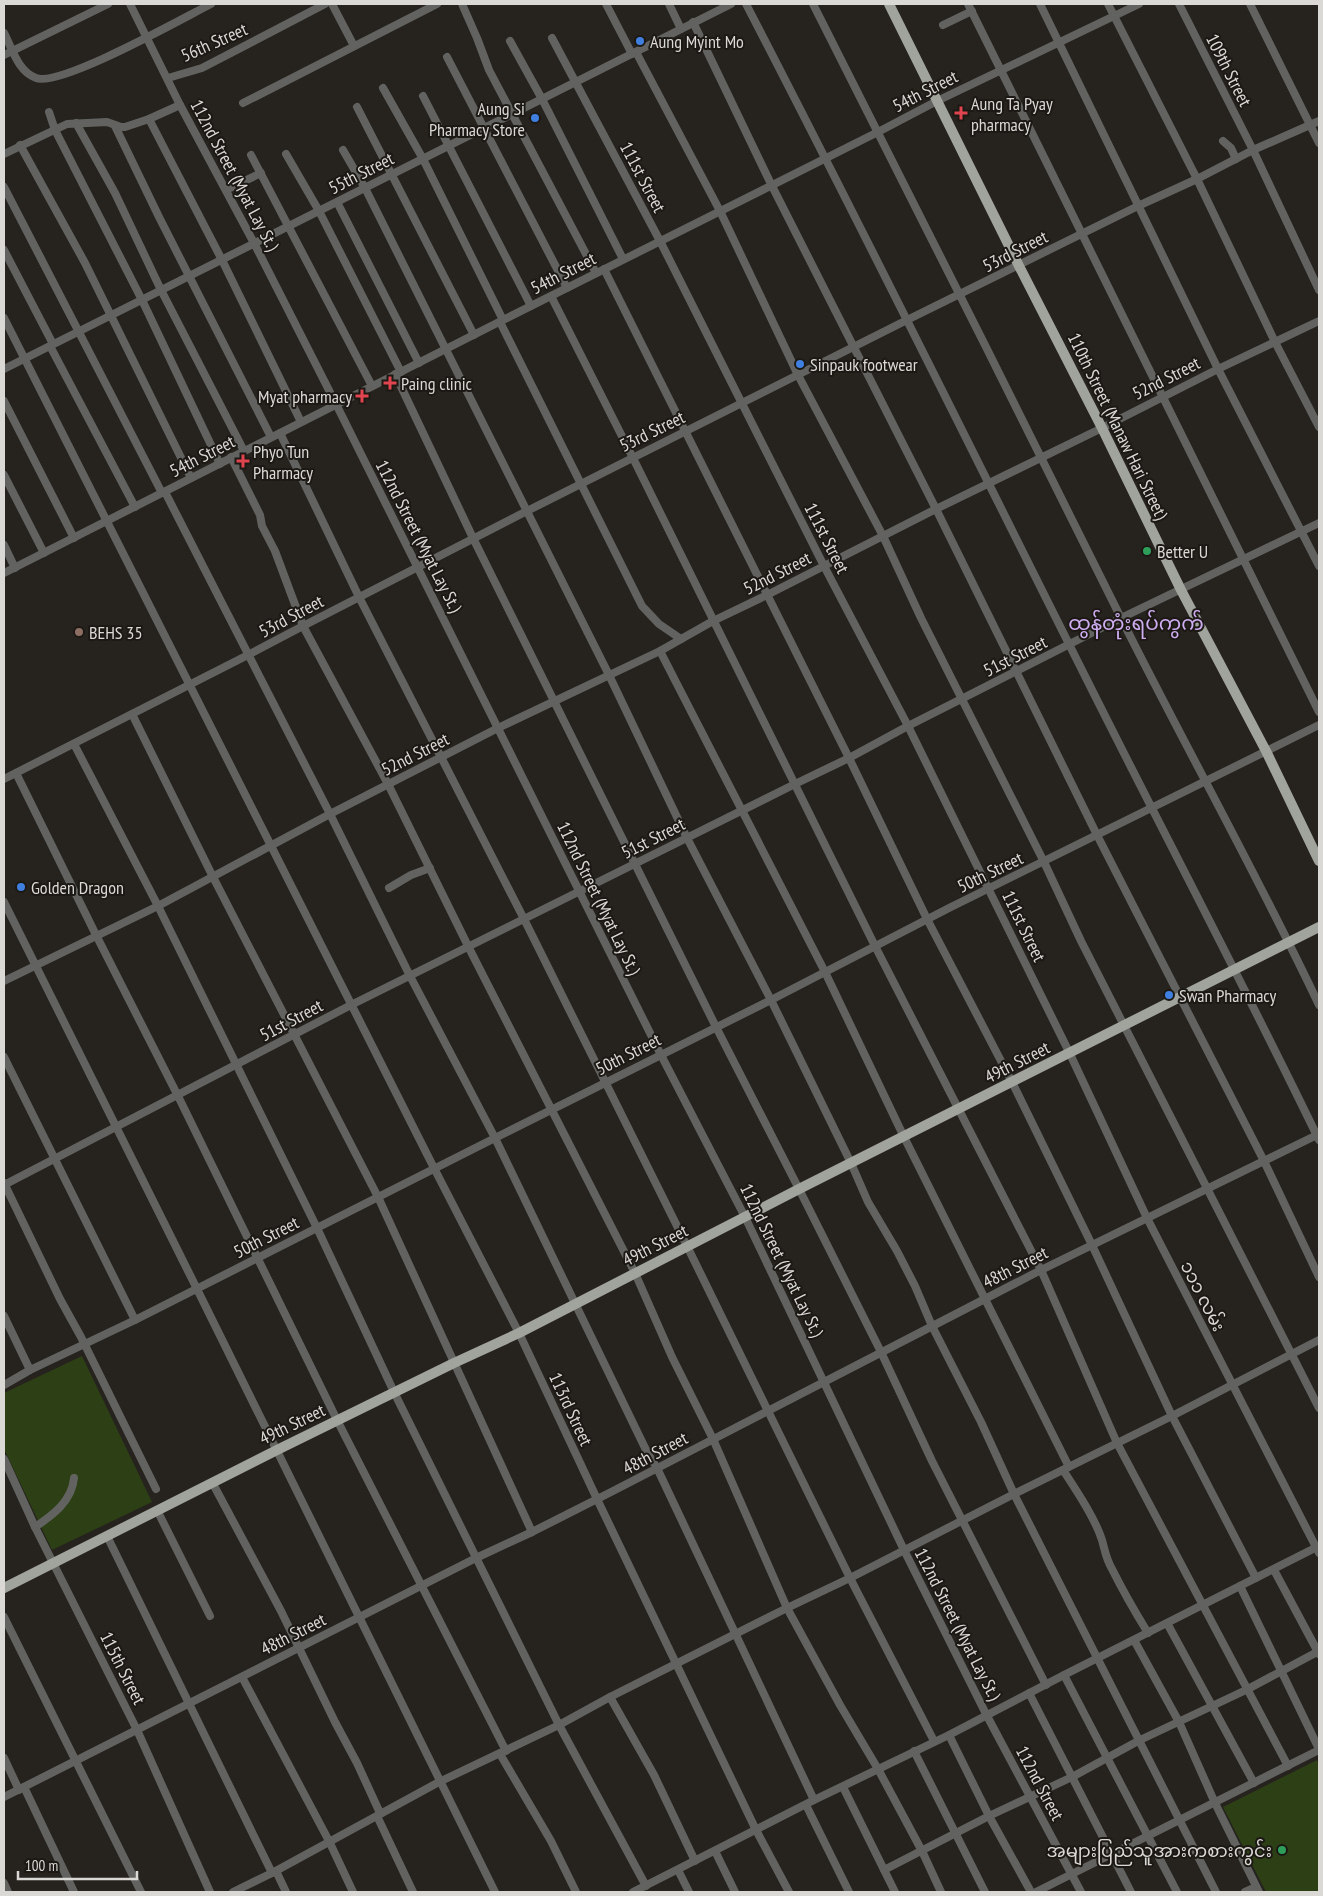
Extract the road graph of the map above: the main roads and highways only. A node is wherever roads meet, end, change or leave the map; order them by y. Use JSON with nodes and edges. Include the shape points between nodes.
{"nodes":[{"id":1,"x":889,"y":4,"type":"edge"},
{"id":2,"x":1319,"y":861,"type":"edge"},
{"id":3,"x":1319,"y":927,"type":"edge"},
{"id":4,"x":4,"y":1588,"type":"edge"}],
"edges":[{"from":1,"to":2,"type":"main road","name":"110th Street (Manaw Hari Street)","via":[[1180,590],[1266,751]]},
{"from":3,"to":4,"type":"main road","name":"49th Street","via":[[519,1333],[336,1420]]}]}
